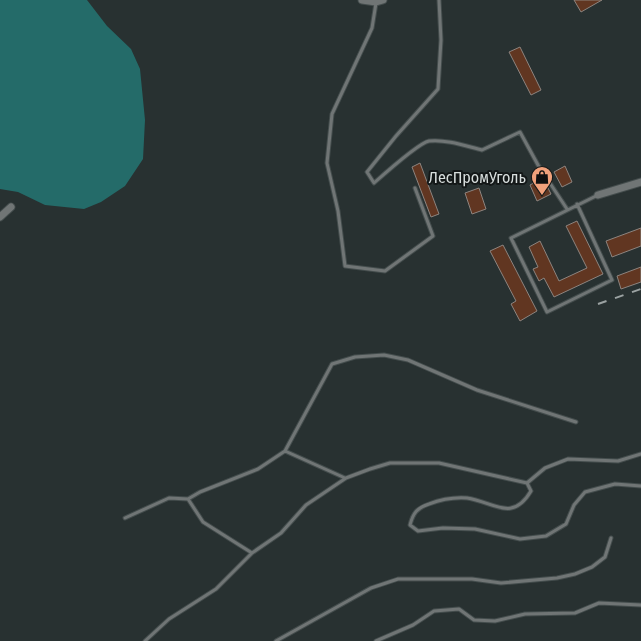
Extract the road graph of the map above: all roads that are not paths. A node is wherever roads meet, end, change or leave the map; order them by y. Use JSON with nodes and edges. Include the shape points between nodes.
{"nodes":[{"id":1,"x":362,"y":0,"type":"edge"},
{"id":2,"x":439,"y":0,"type":"edge"},
{"id":3,"x":379,"y":1,"type":"edge"},
{"id":4,"x":641,"y":182,"type":"edge"},
{"id":5,"x":415,"y":188,"type":"dead end"},
{"id":6,"x":598,"y":194,"type":"joint"},
{"id":7,"x":577,"y":204,"type":"junction"},
{"id":8,"x":11,"y":207,"type":"dead end"},
{"id":9,"x":567,"y":209,"type":"junction"},
{"id":10,"x":0,"y":217,"type":"edge"},
{"id":11,"x":576,"y":422,"type":"dead end"},
{"id":12,"x":285,"y":451,"type":"junction"},
{"id":13,"x":641,"y":454,"type":"edge"},
{"id":14,"x":346,"y":478,"type":"junction"},
{"id":15,"x":527,"y":483,"type":"junction"},
{"id":16,"x":641,"y":486,"type":"edge"},
{"id":17,"x":188,"y":499,"type":"junction"},
{"id":18,"x":125,"y":518,"type":"dead end"},
{"id":19,"x":611,"y":538,"type":"dead end"},
{"id":20,"x":252,"y":553,"type":"junction"},
{"id":21,"x":641,"y":605,"type":"edge"},
{"id":22,"x":145,"y":641,"type":"edge"},
{"id":23,"x":276,"y":641,"type":"edge"},
{"id":24,"x":376,"y":641,"type":"edge"}],
"edges":[{"from":1,"to":3,"type":"street"},
{"from":2,"to":9,"type":"lane","via":[[438,89],[367,172],[374,183],[428,141],[456,143],[482,150],[520,132]]},
{"from":3,"to":5,"type":"lane","via":[[372,28],[332,114],[327,163],[338,211],[345,266],[385,271],[433,236]]},
{"from":4,"to":6,"type":"street"},
{"from":6,"to":7,"type":"lane"},
{"from":7,"to":9,"type":"lane"},
{"from":7,"to":9,"type":"lane","via":[[612,280],[547,312],[511,238]]},
{"from":8,"to":10,"type":"street"},
{"from":11,"to":12,"type":"lane","via":[[477,390],[408,360],[384,355],[355,356],[332,364]]},
{"from":12,"to":14,"type":"lane"},
{"from":12,"to":17,"type":"lane","via":[[258,469]]},
{"from":13,"to":15,"type":"lane","via":[[618,461],[568,459],[545,468]]},
{"from":14,"to":15,"type":"lane","via":[[390,464],[439,463]]},
{"from":14,"to":20,"type":"lane","via":[[306,505],[281,533]]},
{"from":15,"to":16,"type":"lane","via":[[531,491],[524,503],[510,508],[468,498],[447,498],[423,506],[413,514],[410,525],[418,531],[475,529],[520,539],[546,536],[566,524],[574,505],[585,492],[615,484]]},
{"from":17,"to":18,"type":"lane","via":[[169,498]]},
{"from":17,"to":20,"type":"lane","via":[[203,522]]},
{"from":19,"to":23,"type":"lane","via":[[605,557],[575,574],[500,583],[472,579],[398,579],[371,588]]},
{"from":20,"to":22,"type":"lane","via":[[216,589],[169,619]]},
{"from":21,"to":24,"type":"lane","via":[[599,603],[575,613],[525,614],[495,620],[474,620],[459,609],[434,612]]}]}
